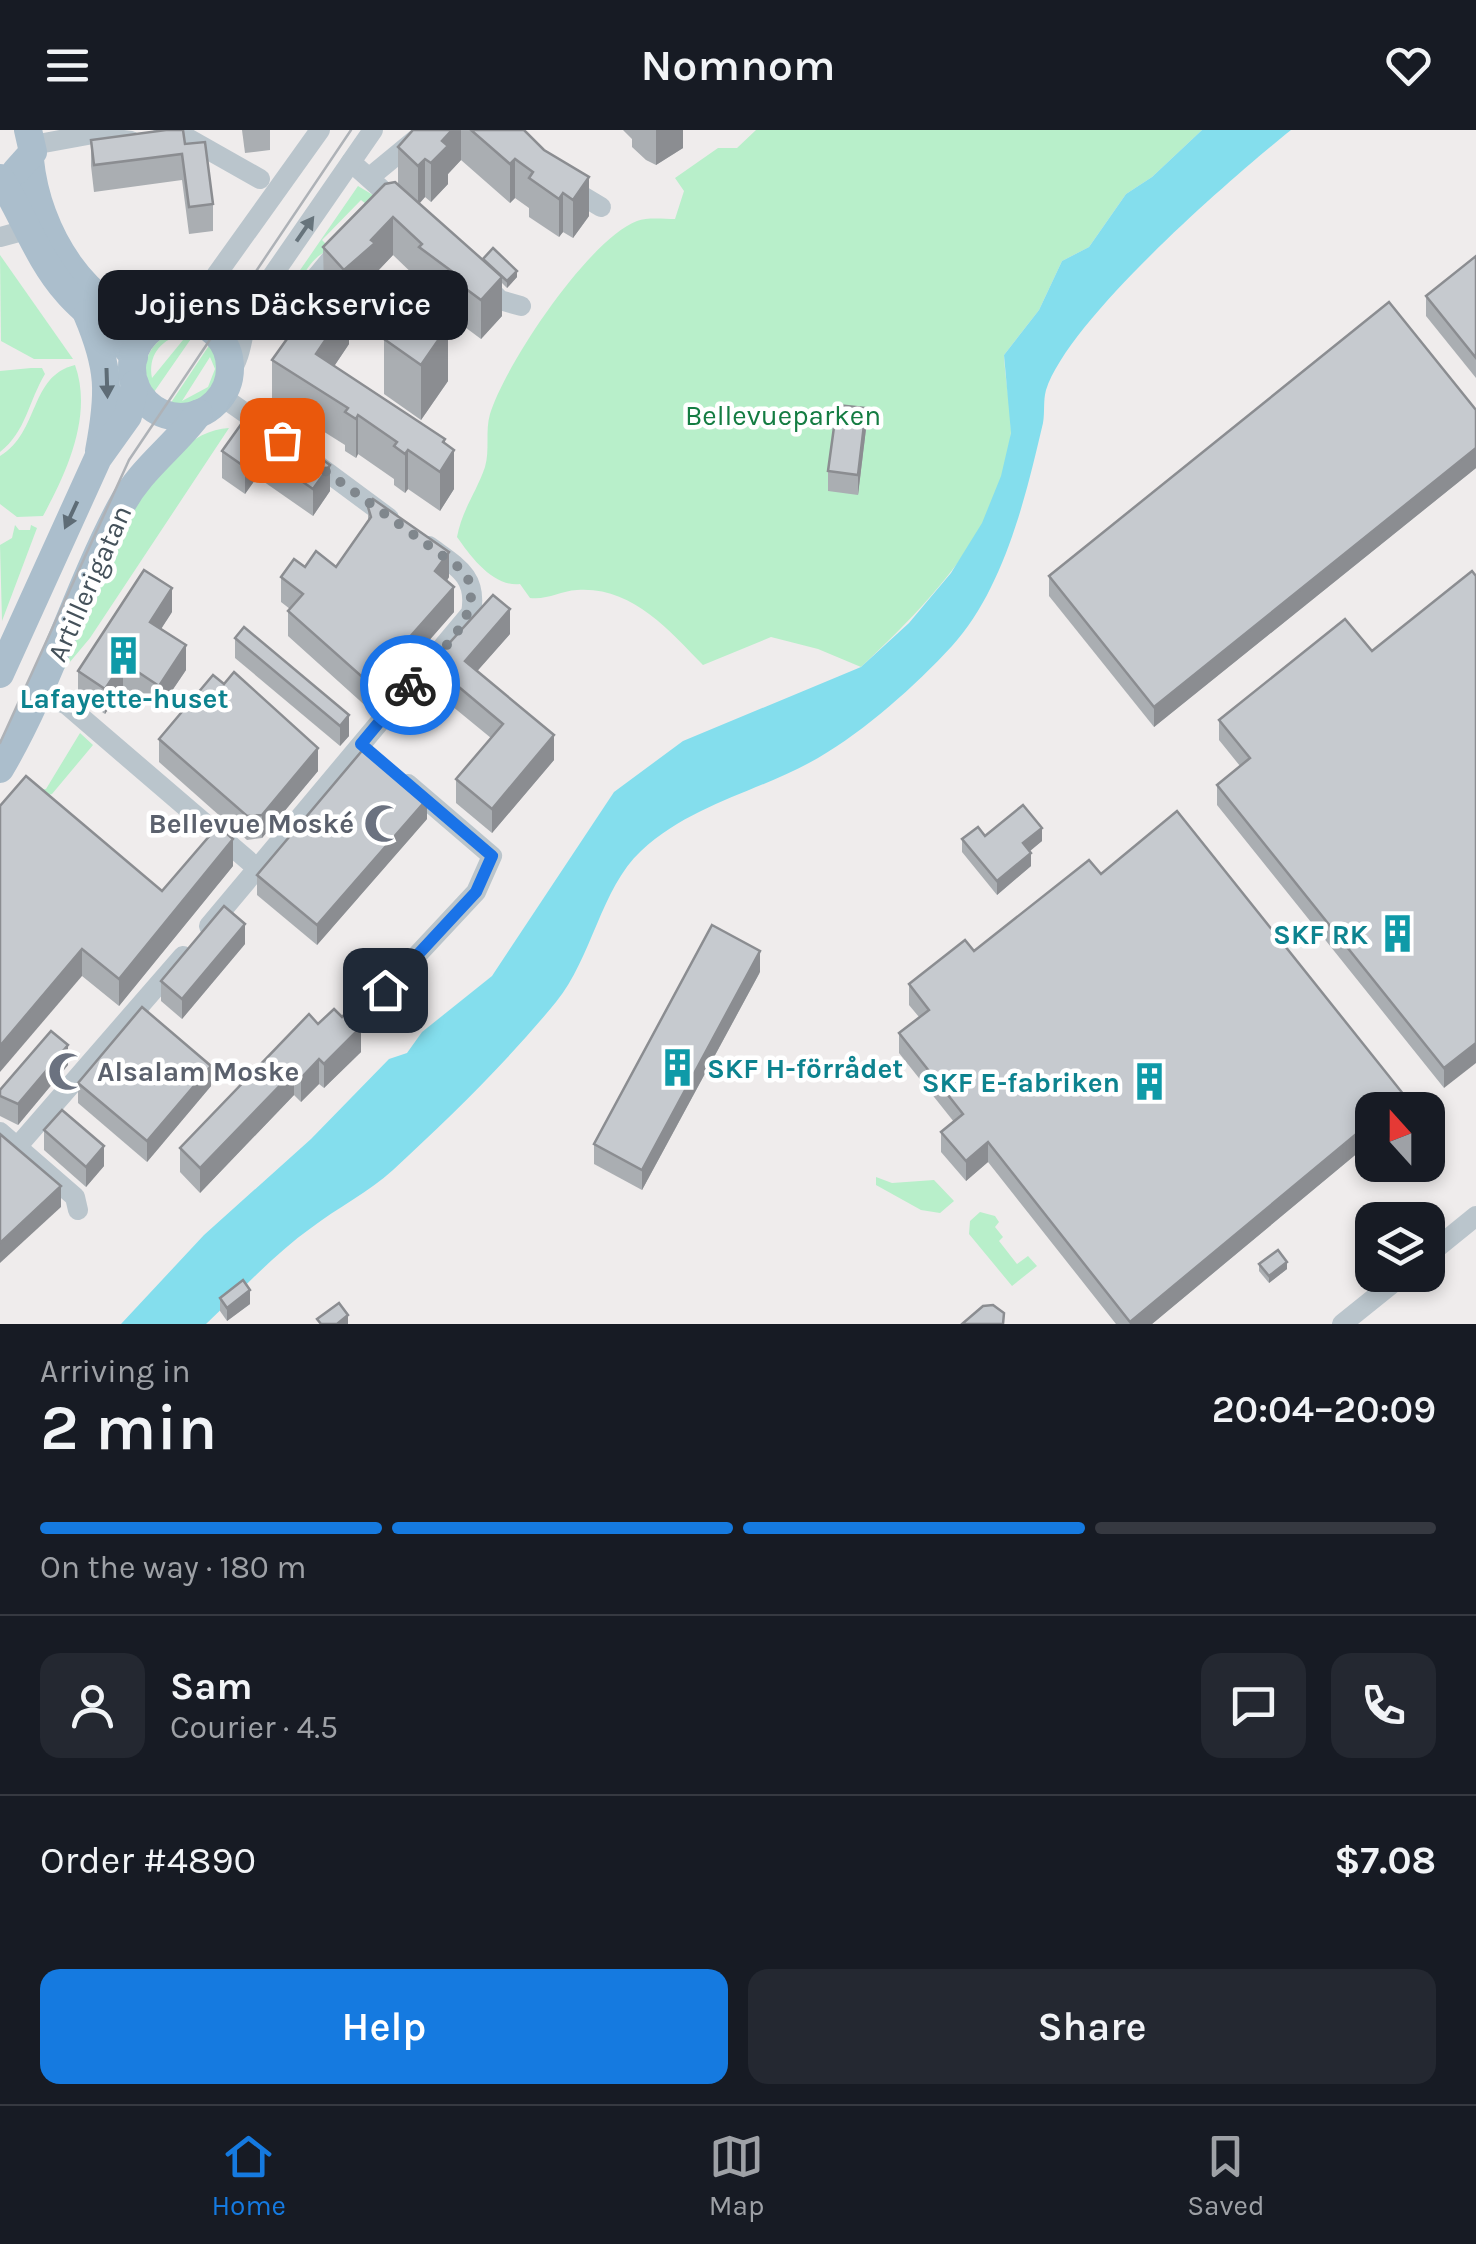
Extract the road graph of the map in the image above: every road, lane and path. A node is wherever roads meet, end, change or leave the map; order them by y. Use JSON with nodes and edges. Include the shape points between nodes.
{"nodes":[{"id":1,"x":320,"y":130,"type":"edge"},
{"id":2,"x":373,"y":130,"type":"edge"},
{"id":3,"x":427,"y":130,"type":"edge"},
{"id":4,"x":103,"y":131,"type":"edge"},
{"id":5,"x":30,"y":145,"type":"edge"},
{"id":6,"x":351,"y":162,"type":"junction"},
{"id":7,"x":0,"y":175,"type":"edge"},
{"id":8,"x":370,"y":177,"type":"junction"},
{"id":9,"x":554,"y":178,"type":"edge"},
{"id":10,"x":260,"y":179,"type":"dead end"},
{"id":11,"x":601,"y":207,"type":"dead end"},
{"id":12,"x":412,"y":216,"type":"edge"},
{"id":13,"x":13,"y":233,"type":"edge"},
{"id":14,"x":352,"y":237,"type":"edge"},
{"id":15,"x":474,"y":276,"type":"edge"},
{"id":16,"x":521,"y":306,"type":"dead end"},
{"id":17,"x":86,"y":312,"type":"junction"},
{"id":18,"x":284,"y":316,"type":"dead end"},
{"id":19,"x":171,"y":323,"type":"junction"},
{"id":20,"x":134,"y":370,"type":"junction"},
{"id":21,"x":216,"y":394,"type":"junction"},
{"id":22,"x":98,"y":458,"type":"junction"},
{"id":23,"x":0,"y":674,"type":"edge"},
{"id":24,"x":41,"y":693,"type":"junction"},
{"id":25,"x":375,"y":756,"type":"junction"},
{"id":26,"x":0,"y":769,"type":"edge"},
{"id":27,"x":258,"y":869,"type":"junction"},
{"id":28,"x":362,"y":1014,"type":"dead end"},
{"id":29,"x":0,"y":1132,"type":"edge"},
{"id":30,"x":18,"y":1147,"type":"junction"},
{"id":31,"x":78,"y":1210,"type":"dead end"},
{"id":32,"x":1476,"y":1216,"type":"edge"},
{"id":33,"x":1445,"y":1241,"type":"edge"},
{"id":34,"x":1382,"y":1292,"type":"edge"},
{"id":35,"x":1342,"y":1324,"type":"edge"}],
"edges":[{"from":1,"to":19,"type":"street"},
{"from":2,"to":6,"type":"street"},
{"from":3,"to":8,"type":"street"},
{"from":4,"to":5,"type":"street"},
{"from":4,"to":10,"type":"street","via":[[123,142],[184,136]]},
{"from":5,"to":7,"type":"main road","via":[[15,172]]},
{"from":5,"to":19,"type":"main road","via":[[32,189],[46,226],[81,278],[123,317]]},
{"from":6,"to":8,"type":"street"},
{"from":21,"to":6,"type":"street","one_way":true,"via":[[239,355],[250,308]]},
{"from":7,"to":13,"type":"main road"},
{"from":8,"to":12,"type":"street","via":[[385,204]]},
{"from":9,"to":11,"type":"street"},
{"from":13,"to":17,"type":"main road"},
{"from":14,"to":18,"type":"street"},
{"from":15,"to":16,"type":"street","via":[[500,300]]},
{"from":17,"to":20,"type":"main road","via":[[122,340]]},
{"from":17,"to":22,"type":"main road","one_way":true,"via":[[109,391]]},
{"from":19,"to":20,"type":"main road","name":"Artillerigatan","via":[[142,338]]},
{"from":19,"to":21,"type":"main road","via":[[201,324],[218,337],[227,354]]},
{"from":20,"to":21,"type":"main road","via":[[146,403],[162,414],[184,417]]},
{"from":20,"to":22,"type":"main road","name":"Artillerigatan","via":[[128,416]]},
{"from":21,"to":24,"type":"main road","name":"Artillerigatan","via":[[146,468],[120,507]]},
{"from":21,"to":25,"type":"street","via":[[464,571],[475,594],[470,613]]},
{"from":22,"to":23,"type":"main road","name":"Artillerigatan","one_way":true},
{"from":24,"to":26,"type":"main road","name":"Artillerigatan"},
{"from":24,"to":27,"type":"street","via":[[68,705]]},
{"from":25,"to":27,"type":"street"},
{"from":25,"to":28,"type":"street","via":[[492,856],[476,892]]},
{"from":27,"to":30,"type":"street"},
{"from":29,"to":30,"type":"street"},
{"from":30,"to":31,"type":"street","via":[[76,1197]]},
{"from":32,"to":33,"type":"street"},
{"from":34,"to":35,"type":"street"}]}
